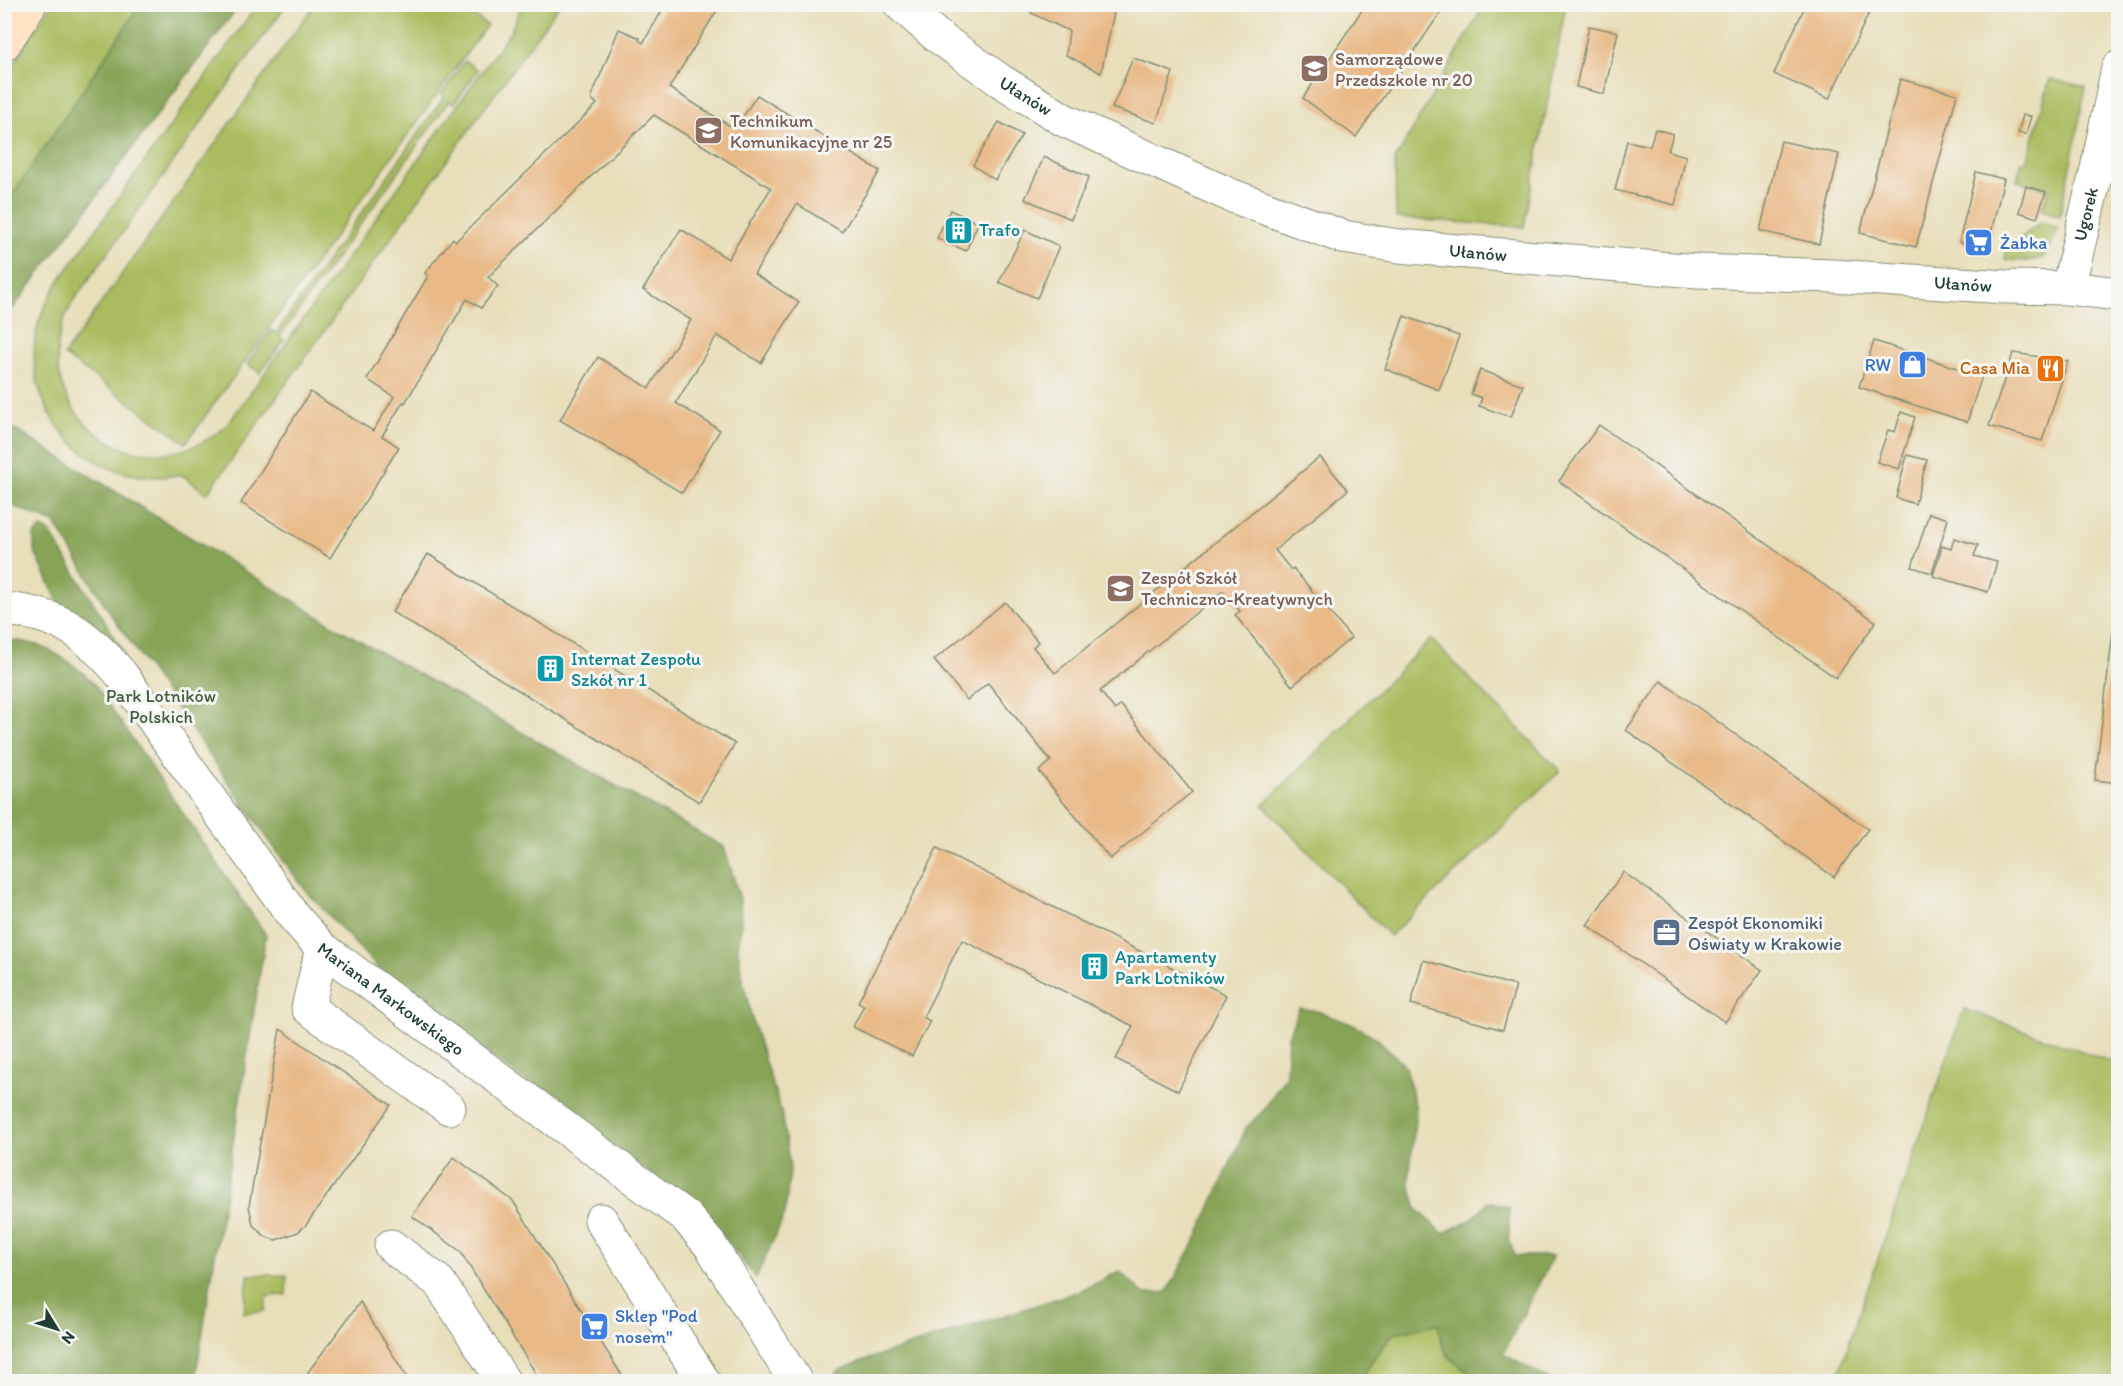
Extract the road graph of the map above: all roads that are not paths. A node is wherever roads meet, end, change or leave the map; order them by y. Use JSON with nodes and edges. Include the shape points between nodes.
{"nodes":[{"id":1,"x":30,"y":4,"type":"edge"},
{"id":2,"x":900,"y":4,"type":"edge"},
{"id":3,"x":4,"y":44,"type":"edge"},
{"id":4,"x":2118,"y":68,"type":"edge"},
{"id":5,"x":2068,"y":288,"type":"junction"},
{"id":6,"x":2118,"y":294,"type":"edge"},
{"id":7,"x":4,"y":609,"type":"edge"},
{"id":8,"x":322,"y":948,"type":"junction"},
{"id":9,"x":449,"y":1108,"type":"dead end"},
{"id":10,"x":601,"y":1220,"type":"dead end"},
{"id":11,"x":391,"y":1246,"type":"dead end"},
{"id":12,"x":790,"y":1379,"type":"edge"},
{"id":13,"x":700,"y":1380,"type":"edge"},
{"id":14,"x":504,"y":1382,"type":"edge"}],
"edges":[{"from":1,"to":3,"type":"main road"},
{"from":2,"to":5,"type":"street","name":"Ułanów","via":[[973,62],[1064,120],[1230,195],[1343,237],[1399,246],[1698,271]]},
{"from":4,"to":5,"type":"street","name":"Ugorek"},
{"from":5,"to":6,"type":"street","name":"Ułanów"},
{"from":7,"to":8,"type":"street","name":"Mariana Markowskiego","via":[[30,611],[61,622],[90,640],[106,656],[294,917]]},
{"from":8,"to":9,"type":"street","via":[[308,1008]]},
{"from":8,"to":12,"type":"street","name":"Mariana Markowskiego","via":[[686,1217],[710,1245]]},
{"from":10,"to":13,"type":"street"},
{"from":11,"to":14,"type":"street","via":[[439,1282]]}]}
